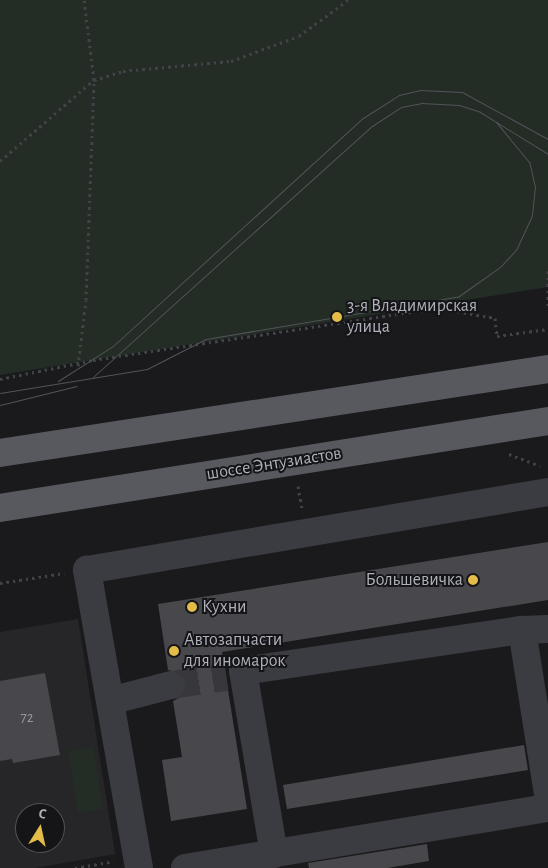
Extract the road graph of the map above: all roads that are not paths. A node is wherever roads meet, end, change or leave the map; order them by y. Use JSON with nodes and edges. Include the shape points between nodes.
{"nodes":[{"id":1,"x":548,"y":369,"type":"edge"},
{"id":2,"x":548,"y":421,"type":"edge"},
{"id":3,"x":0,"y":454,"type":"edge"},
{"id":4,"x":548,"y":492,"type":"edge"},
{"id":5,"x":0,"y":508,"type":"edge"},
{"id":6,"x":535,"y":629,"type":"edge"},
{"id":7,"x":171,"y":685,"type":"tunnel mouth"},
{"id":8,"x":110,"y":700,"type":"junction"},
{"id":9,"x":548,"y":795,"type":"edge"},
{"id":10,"x":548,"y":808,"type":"edge"},
{"id":11,"x":282,"y":858,"type":"edge"},
{"id":12,"x":138,"y":863,"type":"edge"},
{"id":13,"x":185,"y":868,"type":"edge"}],
"edges":[{"from":1,"to":3,"type":"main road"},
{"from":2,"to":5,"type":"main road","name":"шоссе Энтузиастов"},
{"from":4,"to":8,"type":"lane","via":[[87,570]]},
{"from":6,"to":9,"type":"lane"},
{"from":6,"to":11,"type":"lane","via":[[235,674]]},
{"from":7,"to":8,"type":"lane"},
{"from":8,"to":12,"type":"lane"},
{"from":10,"to":11,"type":"lane"},
{"from":11,"to":13,"type":"lane"}]}
